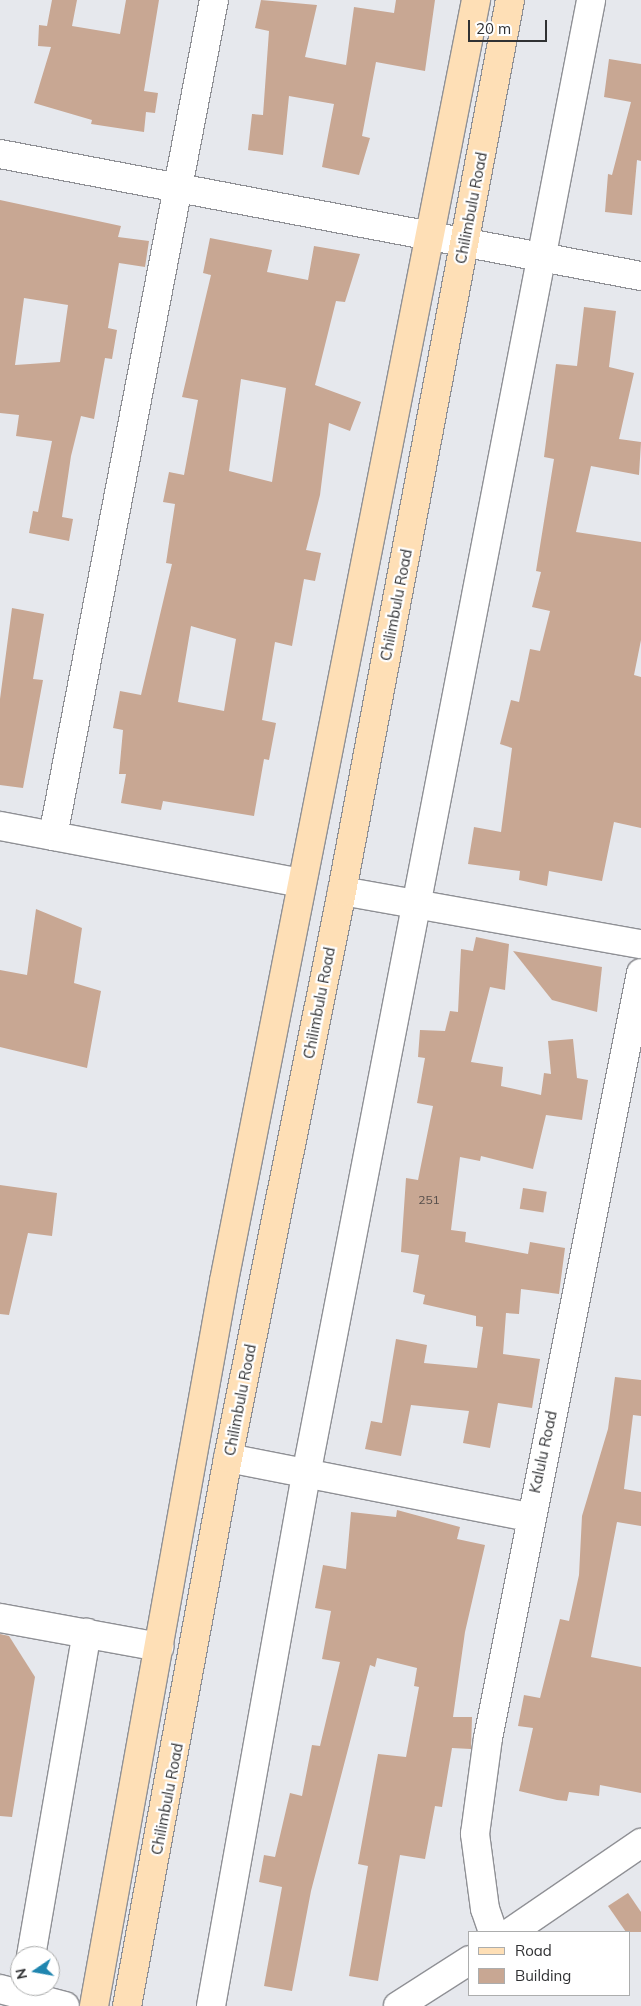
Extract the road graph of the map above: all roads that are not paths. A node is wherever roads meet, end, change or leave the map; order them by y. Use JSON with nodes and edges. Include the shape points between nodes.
{"nodes":[{"id":1,"x":214,"y":0,"type":"edge"},
{"id":2,"x":476,"y":0,"type":"edge"},
{"id":3,"x":510,"y":0,"type":"edge"},
{"id":4,"x":591,"y":0,"type":"edge"},
{"id":5,"x":0,"y":154,"type":"edge"},
{"id":6,"x":178,"y":188,"type":"junction"},
{"id":7,"x":432,"y":236,"type":"junction"},
{"id":8,"x":465,"y":241,"type":"junction"},
{"id":9,"x":542,"y":256,"type":"junction"},
{"id":10,"x":641,"y":276,"type":"edge"},
{"id":11,"x":0,"y":826,"type":"edge"},
{"id":12,"x":53,"y":836,"type":"junction"},
{"id":13,"x":301,"y":884,"type":"junction"},
{"id":14,"x":342,"y":891,"type":"junction"},
{"id":15,"x":417,"y":904,"type":"junction"},
{"id":16,"x":641,"y":944,"type":"edge"},
{"id":17,"x":641,"y":973,"type":"edge"},
{"id":18,"x":228,"y":1458,"type":"junction"},
{"id":19,"x":306,"y":1474,"type":"junction"},
{"id":20,"x":530,"y":1518,"type":"junction"},
{"id":21,"x":0,"y":1618,"type":"edge"},
{"id":22,"x":87,"y":1634,"type":"junction"},
{"id":23,"x":159,"y":1647,"type":"junction"},
{"id":24,"x":641,"y":1843,"type":"edge"},
{"id":25,"x":493,"y":1931,"type":"edge"},
{"id":26,"x":512,"y":1931,"type":"edge"},
{"id":27,"x":34,"y":1946,"type":"edge"},
{"id":28,"x":468,"y":1961,"type":"edge"},
{"id":29,"x":35,"y":1996,"type":"edge"},
{"id":30,"x":65,"y":2006,"type":"edge"},
{"id":31,"x":94,"y":2006,"type":"edge"},
{"id":32,"x":127,"y":2006,"type":"edge"},
{"id":33,"x":211,"y":2006,"type":"edge"},
{"id":34,"x":398,"y":2006,"type":"edge"}],
"edges":[{"from":1,"to":6,"type":"street"},
{"from":2,"to":7,"type":"main road"},
{"from":3,"to":8,"type":"main road","name":"Chilimbulu Road"},
{"from":4,"to":9,"type":"street"},
{"from":5,"to":6,"type":"street"},
{"from":6,"to":7,"type":"street"},
{"from":6,"to":12,"type":"street"},
{"from":7,"to":8,"type":"street"},
{"from":7,"to":13,"type":"main road"},
{"from":8,"to":9,"type":"street"},
{"from":8,"to":14,"type":"main road","name":"Chilimbulu Road"},
{"from":9,"to":10,"type":"street"},
{"from":9,"to":15,"type":"street"},
{"from":11,"to":12,"type":"street"},
{"from":12,"to":13,"type":"street"},
{"from":13,"to":23,"type":"main road"},
{"from":14,"to":15,"type":"street"},
{"from":14,"to":18,"type":"main road","name":"Chilimbulu Road"},
{"from":15,"to":16,"type":"street"},
{"from":15,"to":19,"type":"street"},
{"from":17,"to":20,"type":"street","name":"Kalulu Road"},
{"from":18,"to":19,"type":"street"},
{"from":18,"to":32,"type":"main road","name":"Chilimbulu Road"},
{"from":19,"to":20,"type":"street"},
{"from":19,"to":33,"type":"street"},
{"from":20,"to":25,"type":"street","name":"Kalulu Road","via":[[488,1738],[475,1834],[483,1900]]},
{"from":21,"to":22,"type":"street"},
{"from":22,"to":23,"type":"street"},
{"from":22,"to":27,"type":"street"},
{"from":23,"to":31,"type":"main road"},
{"from":24,"to":26,"type":"street"},
{"from":28,"to":34,"type":"street"},
{"from":29,"to":30,"type":"street"}]}
